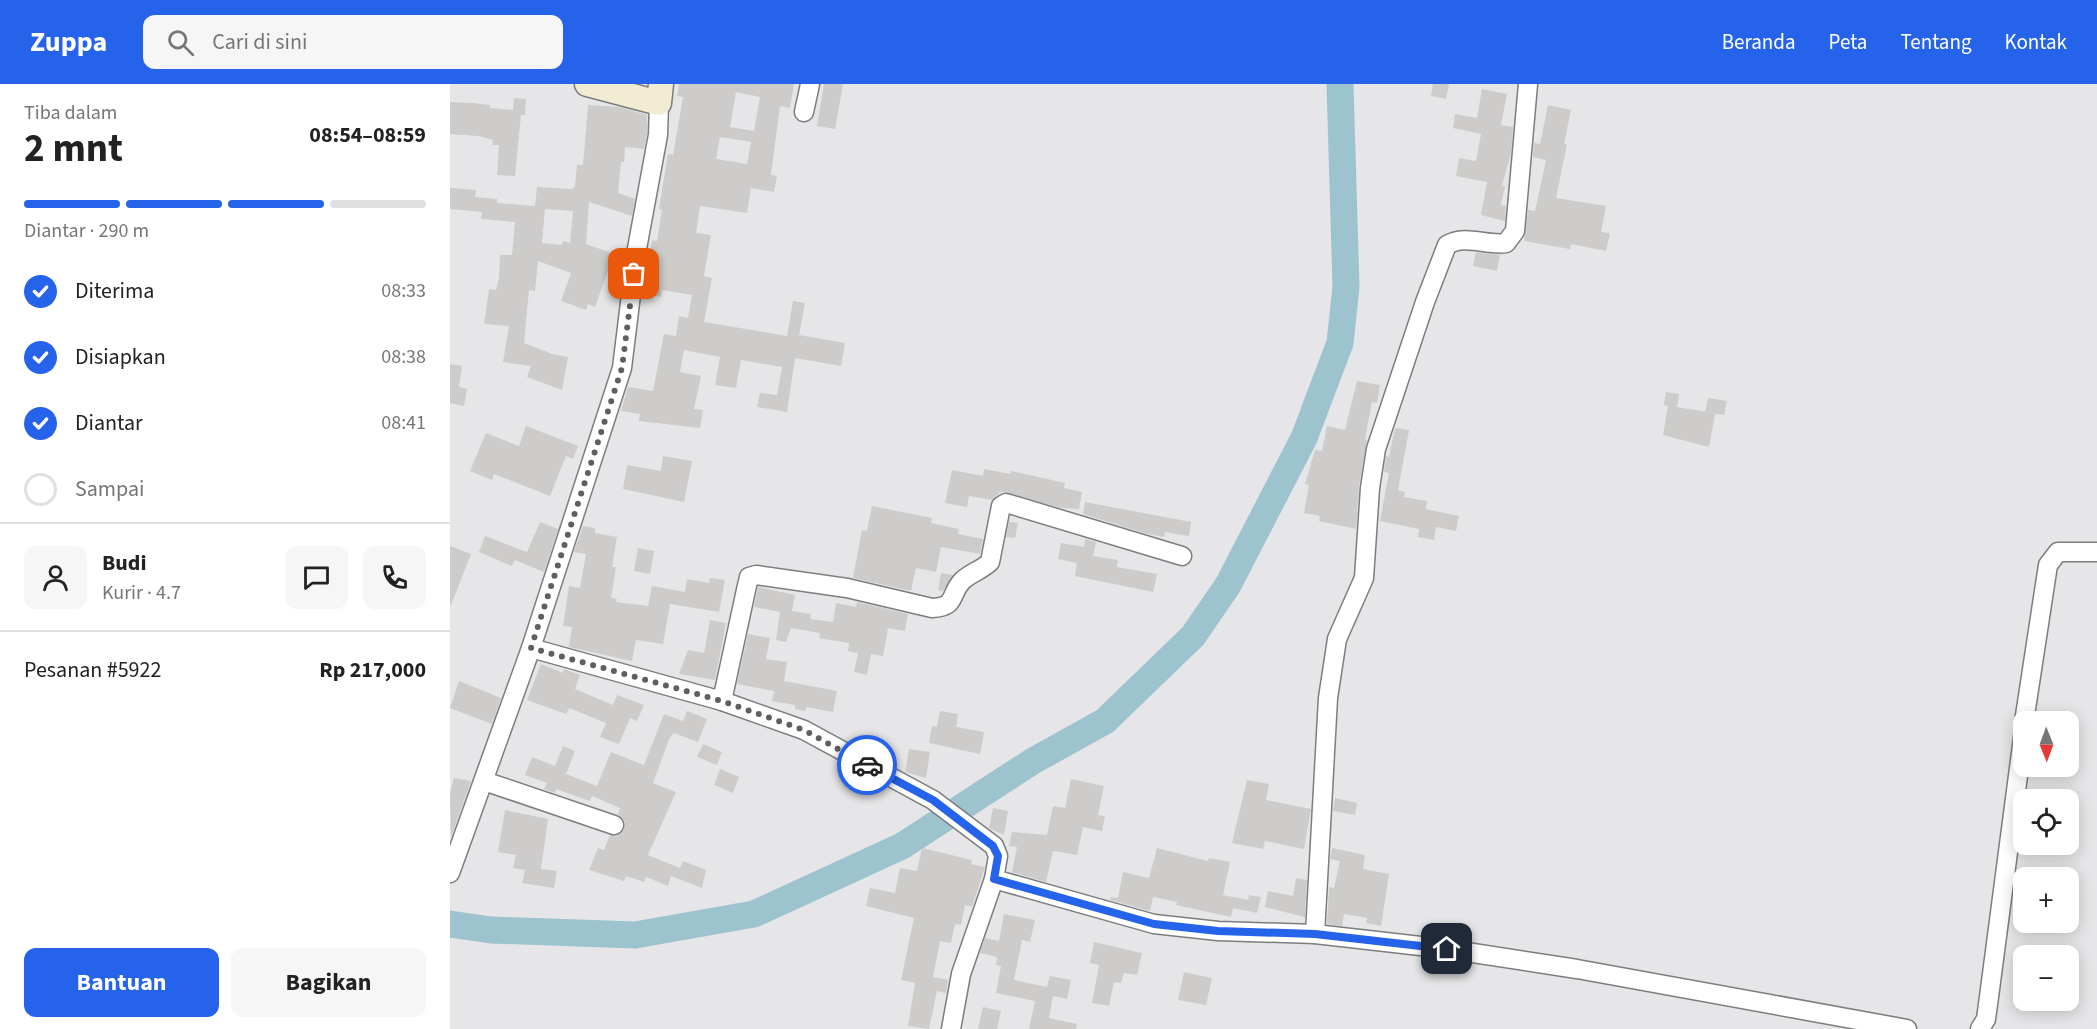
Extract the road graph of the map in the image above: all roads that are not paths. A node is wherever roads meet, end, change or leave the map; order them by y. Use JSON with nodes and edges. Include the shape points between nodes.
{"nodes":[{"id":1,"x":587,"y":84,"type":"edge"},
{"id":2,"x":810,"y":84,"type":"edge"},
{"id":3,"x":1528,"y":84,"type":"edge"},
{"id":4,"x":660,"y":94,"type":"edge"},
{"id":5,"x":804,"y":112,"type":"dead end"},
{"id":6,"x":2097,"y":552,"type":"edge"},
{"id":7,"x":1182,"y":556,"type":"dead end"},
{"id":8,"x":531,"y":648,"type":"junction"},
{"id":9,"x":722,"y":701,"type":"junction"},
{"id":10,"x":2026,"y":711,"type":"edge"},
{"id":11,"x":2018,"y":777,"type":"edge"},
{"id":12,"x":484,"y":781,"type":"junction"},
{"id":13,"x":614,"y":825,"type":"dead end"},
{"id":14,"x":450,"y":873,"type":"edge"},
{"id":15,"x":994,"y":879,"type":"junction"},
{"id":16,"x":1315,"y":934,"type":"junction"},
{"id":17,"x":951,"y":1029,"type":"edge"},
{"id":18,"x":1907,"y":1029,"type":"edge"},
{"id":19,"x":1980,"y":1029,"type":"edge"}],
"edges":[{"from":1,"to":4,"type":"street"},
{"from":2,"to":5,"type":"street"},
{"from":3,"to":16,"type":"street","via":[[1515,231],[1506,243],[1476,240],[1448,245],[1376,449],[1364,578],[1337,639],[1328,698]]},
{"from":4,"to":8,"type":"street","via":[[658,135],[636,254],[622,368]]},
{"from":6,"to":10,"type":"street","via":[[2058,552],[2048,565]]},
{"from":7,"to":9,"type":"street","via":[[1006,503],[1001,506],[990,562],[962,581],[943,608],[847,588],[749,577]]},
{"from":8,"to":9,"type":"street"},
{"from":8,"to":12,"type":"street"},
{"from":9,"to":15,"type":"street","via":[[804,730],[933,800],[997,850]]},
{"from":11,"to":19,"type":"street","via":[[1986,1018]]},
{"from":12,"to":13,"type":"street"},
{"from":12,"to":14,"type":"street"},
{"from":15,"to":16,"type":"street","via":[[1154,924],[1218,931]]},
{"from":15,"to":17,"type":"street","via":[[961,974]]},
{"from":16,"to":18,"type":"street","via":[[1577,969]]}]}
